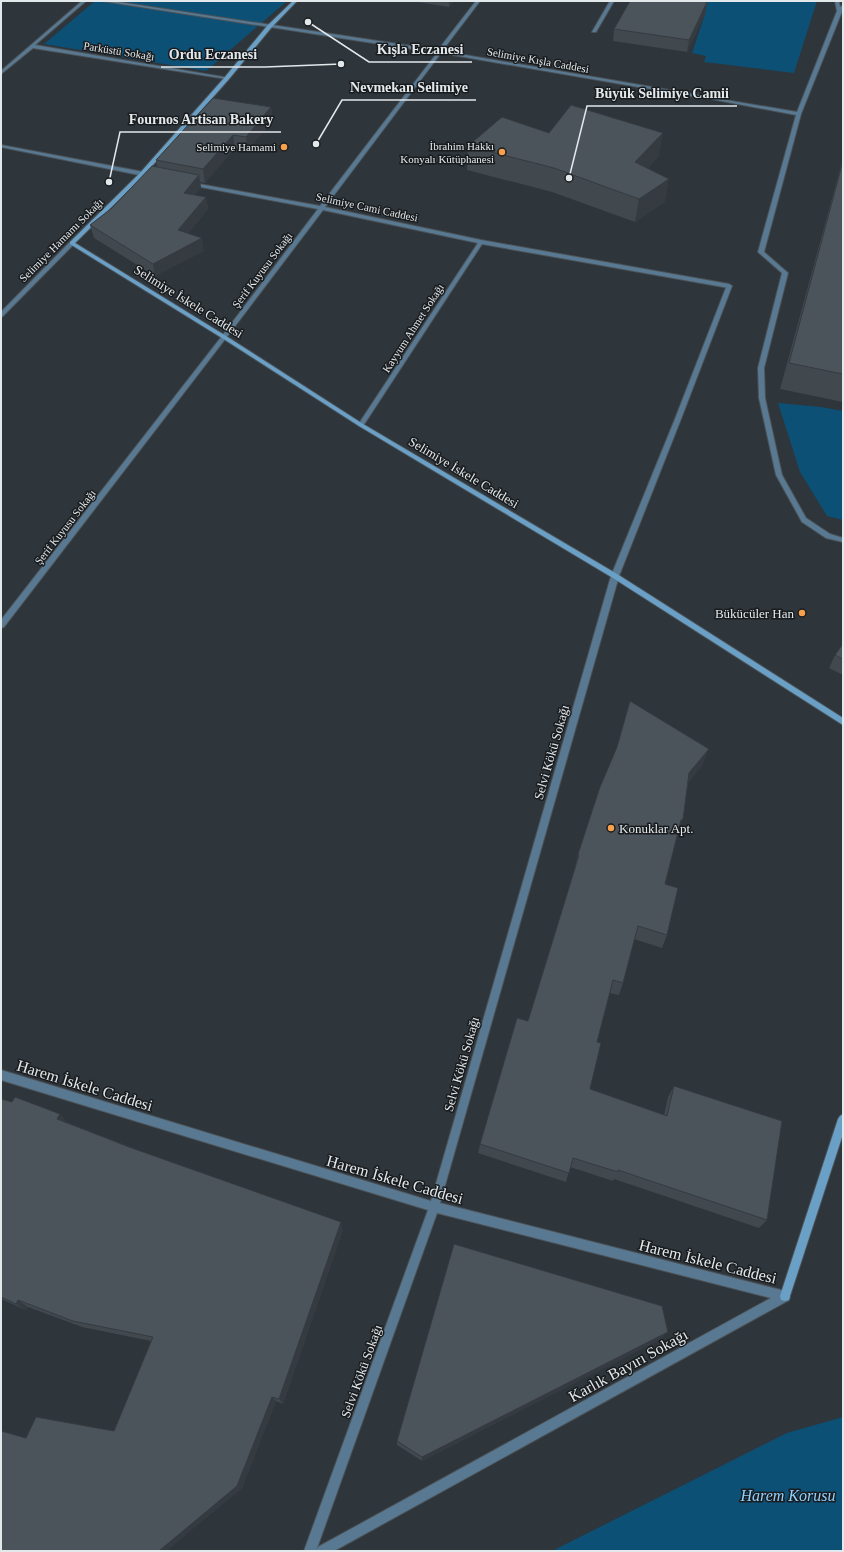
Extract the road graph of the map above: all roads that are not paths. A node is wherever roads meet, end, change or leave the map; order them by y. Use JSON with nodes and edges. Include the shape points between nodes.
{"nodes":[{"id":1,"x":84,"y":1,"type":"edge"},
{"id":2,"x":104,"y":1,"type":"edge"},
{"id":3,"x":295,"y":1,"type":"edge"},
{"id":4,"x":478,"y":1,"type":"edge"},
{"id":5,"x":612,"y":1,"type":"edge"},
{"id":6,"x":837,"y":1,"type":"edge"},
{"id":7,"x":843,"y":6,"type":"edge"},
{"id":8,"x":839,"y":11,"type":"junction"},
{"id":9,"x":269,"y":27,"type":"junction"},
{"id":10,"x":594,"y":31,"type":"dead end"},
{"id":11,"x":31,"y":46,"type":"junction"},
{"id":12,"x":440,"y":52,"type":"junction"},
{"id":13,"x":1,"y":73,"type":"edge"},
{"id":14,"x":227,"y":78,"type":"junction"},
{"id":15,"x":799,"y":114,"type":"junction"},
{"id":16,"x":1,"y":146,"type":"edge"},
{"id":17,"x":142,"y":174,"type":"junction"},
{"id":18,"x":158,"y":177,"type":"edge"},
{"id":19,"x":181,"y":181,"type":"edge"},
{"id":20,"x":322,"y":208,"type":"junction"},
{"id":21,"x":481,"y":242,"type":"junction"},
{"id":22,"x":72,"y":243,"type":"junction"},
{"id":23,"x":729,"y":286,"type":"joint"},
{"id":24,"x":1,"y":315,"type":"edge"},
{"id":25,"x":224,"y":337,"type":"junction"},
{"id":26,"x":361,"y":425,"type":"junction"},
{"id":27,"x":843,"y":540,"type":"edge"},
{"id":28,"x":615,"y":576,"type":"junction"},
{"id":29,"x":1,"y":625,"type":"edge"},
{"id":30,"x":843,"y":722,"type":"edge"},
{"id":31,"x":1,"y":1075,"type":"edge"},
{"id":32,"x":843,"y":1119,"type":"edge"},
{"id":33,"x":434,"y":1207,"type":"junction"},
{"id":34,"x":785,"y":1296,"type":"junction"},
{"id":35,"x":310,"y":1551,"type":"edge"},
{"id":36,"x":322,"y":1551,"type":"edge"}],
"edges":[{"from":1,"to":11,"type":"street"},
{"from":2,"to":9,"type":"street","name":"Selimiye Kışla Caddesi"},
{"from":3,"to":9,"type":"street","name":"Selimiye Hamamı Sokağı"},
{"from":4,"to":12,"type":"street","name":"Şerif Kuyusu Sokağı"},
{"from":5,"to":10,"type":"street"},
{"from":6,"to":8,"type":"street"},
{"from":7,"to":8,"type":"street"},
{"from":8,"to":15,"type":"street"},
{"from":9,"to":12,"type":"street","name":"Selimiye Kışla Caddesi"},
{"from":9,"to":14,"type":"street","name":"Selimiye Hamamı Sokağı"},
{"from":11,"to":13,"type":"street"},
{"from":11,"to":14,"type":"street","name":"Parküstü Sokağı"},
{"from":12,"to":15,"type":"street","name":"Selimiye Kışla Caddesi"},
{"from":12,"to":20,"type":"street","name":"Şerif Kuyusu Sokağı"},
{"from":14,"to":17,"type":"street","name":"Selimiye Hamamı Sokağı"},
{"from":15,"to":27,"type":"street","via":[[761,252],[785,273],[761,368],[762,398],[779,475],[804,520],[828,536]]},
{"from":16,"to":17,"type":"street"},
{"from":17,"to":18,"type":"street"},
{"from":17,"to":22,"type":"street","name":"Selimiye Hamamı Sokağı"},
{"from":19,"to":20,"type":"street","name":"Selimiye Cami Caddesi"},
{"from":20,"to":21,"type":"street","name":"Selimiye Cami Caddesi"},
{"from":20,"to":25,"type":"street","name":"Şerif Kuyusu Sokağı"},
{"from":21,"to":23,"type":"street","name":"Selimiye Cami Caddesi"},
{"from":21,"to":26,"type":"street","name":"Kayyum Ahmet Sokağı"},
{"from":22,"to":24,"type":"street","name":"Selimiye Hamamı Sokağı"},
{"from":22,"to":25,"type":"street","name":"Selimiye İskele Caddesi"},
{"from":23,"to":28,"type":"street","name":"Selvi Kökü Sokağı"},
{"from":25,"to":26,"type":"street","name":"Selimiye İskele Caddesi"},
{"from":25,"to":29,"type":"street","name":"Şerif Kuyusu Sokağı"},
{"from":26,"to":28,"type":"street","name":"Selimiye İskele Caddesi"},
{"from":28,"to":30,"type":"street","name":"Selimiye İskele Caddesi"},
{"from":28,"to":33,"type":"street","name":"Selvi Kökü Sokağı"},
{"from":31,"to":33,"type":"street","name":"Harem İskele Caddesi"},
{"from":32,"to":34,"type":"street"},
{"from":33,"to":34,"type":"street","name":"Harem İskele Caddesi"},
{"from":33,"to":35,"type":"street","name":"Selvi Kökü Sokağı"},
{"from":34,"to":36,"type":"street","name":"Karlık Bayırı Sokağı"}]}
